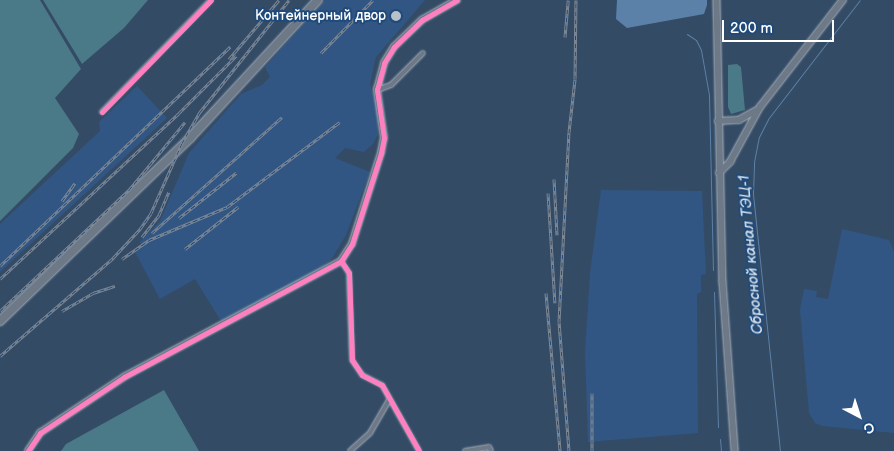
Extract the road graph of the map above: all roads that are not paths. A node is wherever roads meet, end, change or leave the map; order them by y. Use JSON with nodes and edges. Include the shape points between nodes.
{"nodes":[{"id":1,"x":211,"y":0,"type":"edge"},
{"id":2,"x":318,"y":0,"type":"edge"},
{"id":3,"x":457,"y":0,"type":"edge"},
{"id":4,"x":717,"y":0,"type":"edge"},
{"id":5,"x":843,"y":0,"type":"edge"},
{"id":6,"x":423,"y":53,"type":"dead end"},
{"id":7,"x":377,"y":90,"type":"junction"},
{"id":8,"x":760,"y":107,"type":"junction"},
{"id":9,"x":102,"y":112,"type":"dead end"},
{"id":10,"x":718,"y":120,"type":"junction"},
{"id":11,"x":719,"y":173,"type":"junction"},
{"id":12,"x":341,"y":261,"type":"junction"},
{"id":13,"x":0,"y":321,"type":"edge"},
{"id":14,"x":390,"y":399,"type":"junction"},
{"id":15,"x":28,"y":451,"type":"edge"},
{"id":16,"x":350,"y":451,"type":"edge"},
{"id":17,"x":420,"y":451,"type":"edge"},
{"id":18,"x":465,"y":451,"type":"edge"},
{"id":19,"x":491,"y":451,"type":"edge"},
{"id":20,"x":735,"y":451,"type":"edge"}],
"edges":[{"from":1,"to":9,"type":"street"},
{"from":2,"to":13,"type":"highway","via":[[190,138]]},
{"from":3,"to":7,"type":"main road","via":[[422,20],[394,47],[380,73]]},
{"from":4,"to":10,"type":"main road"},
{"from":5,"to":8,"type":"main road"},
{"from":6,"to":7,"type":"street","via":[[391,85]]},
{"from":7,"to":12,"type":"main road","via":[[384,138],[381,153],[352,244]]},
{"from":8,"to":10,"type":"main road","via":[[739,120]]},
{"from":8,"to":11,"type":"main road","via":[[730,162]]},
{"from":10,"to":11,"type":"main road"},
{"from":11,"to":20,"type":"main road"},
{"from":12,"to":14,"type":"street","via":[[349,272],[352,360],[362,374],[380,383]]},
{"from":12,"to":15,"type":"main road","via":[[124,377],[40,433]]},
{"from":14,"to":16,"type":"street","via":[[370,433]]},
{"from":14,"to":17,"type":"street"},
{"from":18,"to":19,"type":"street","via":[[489,447]]}]}
